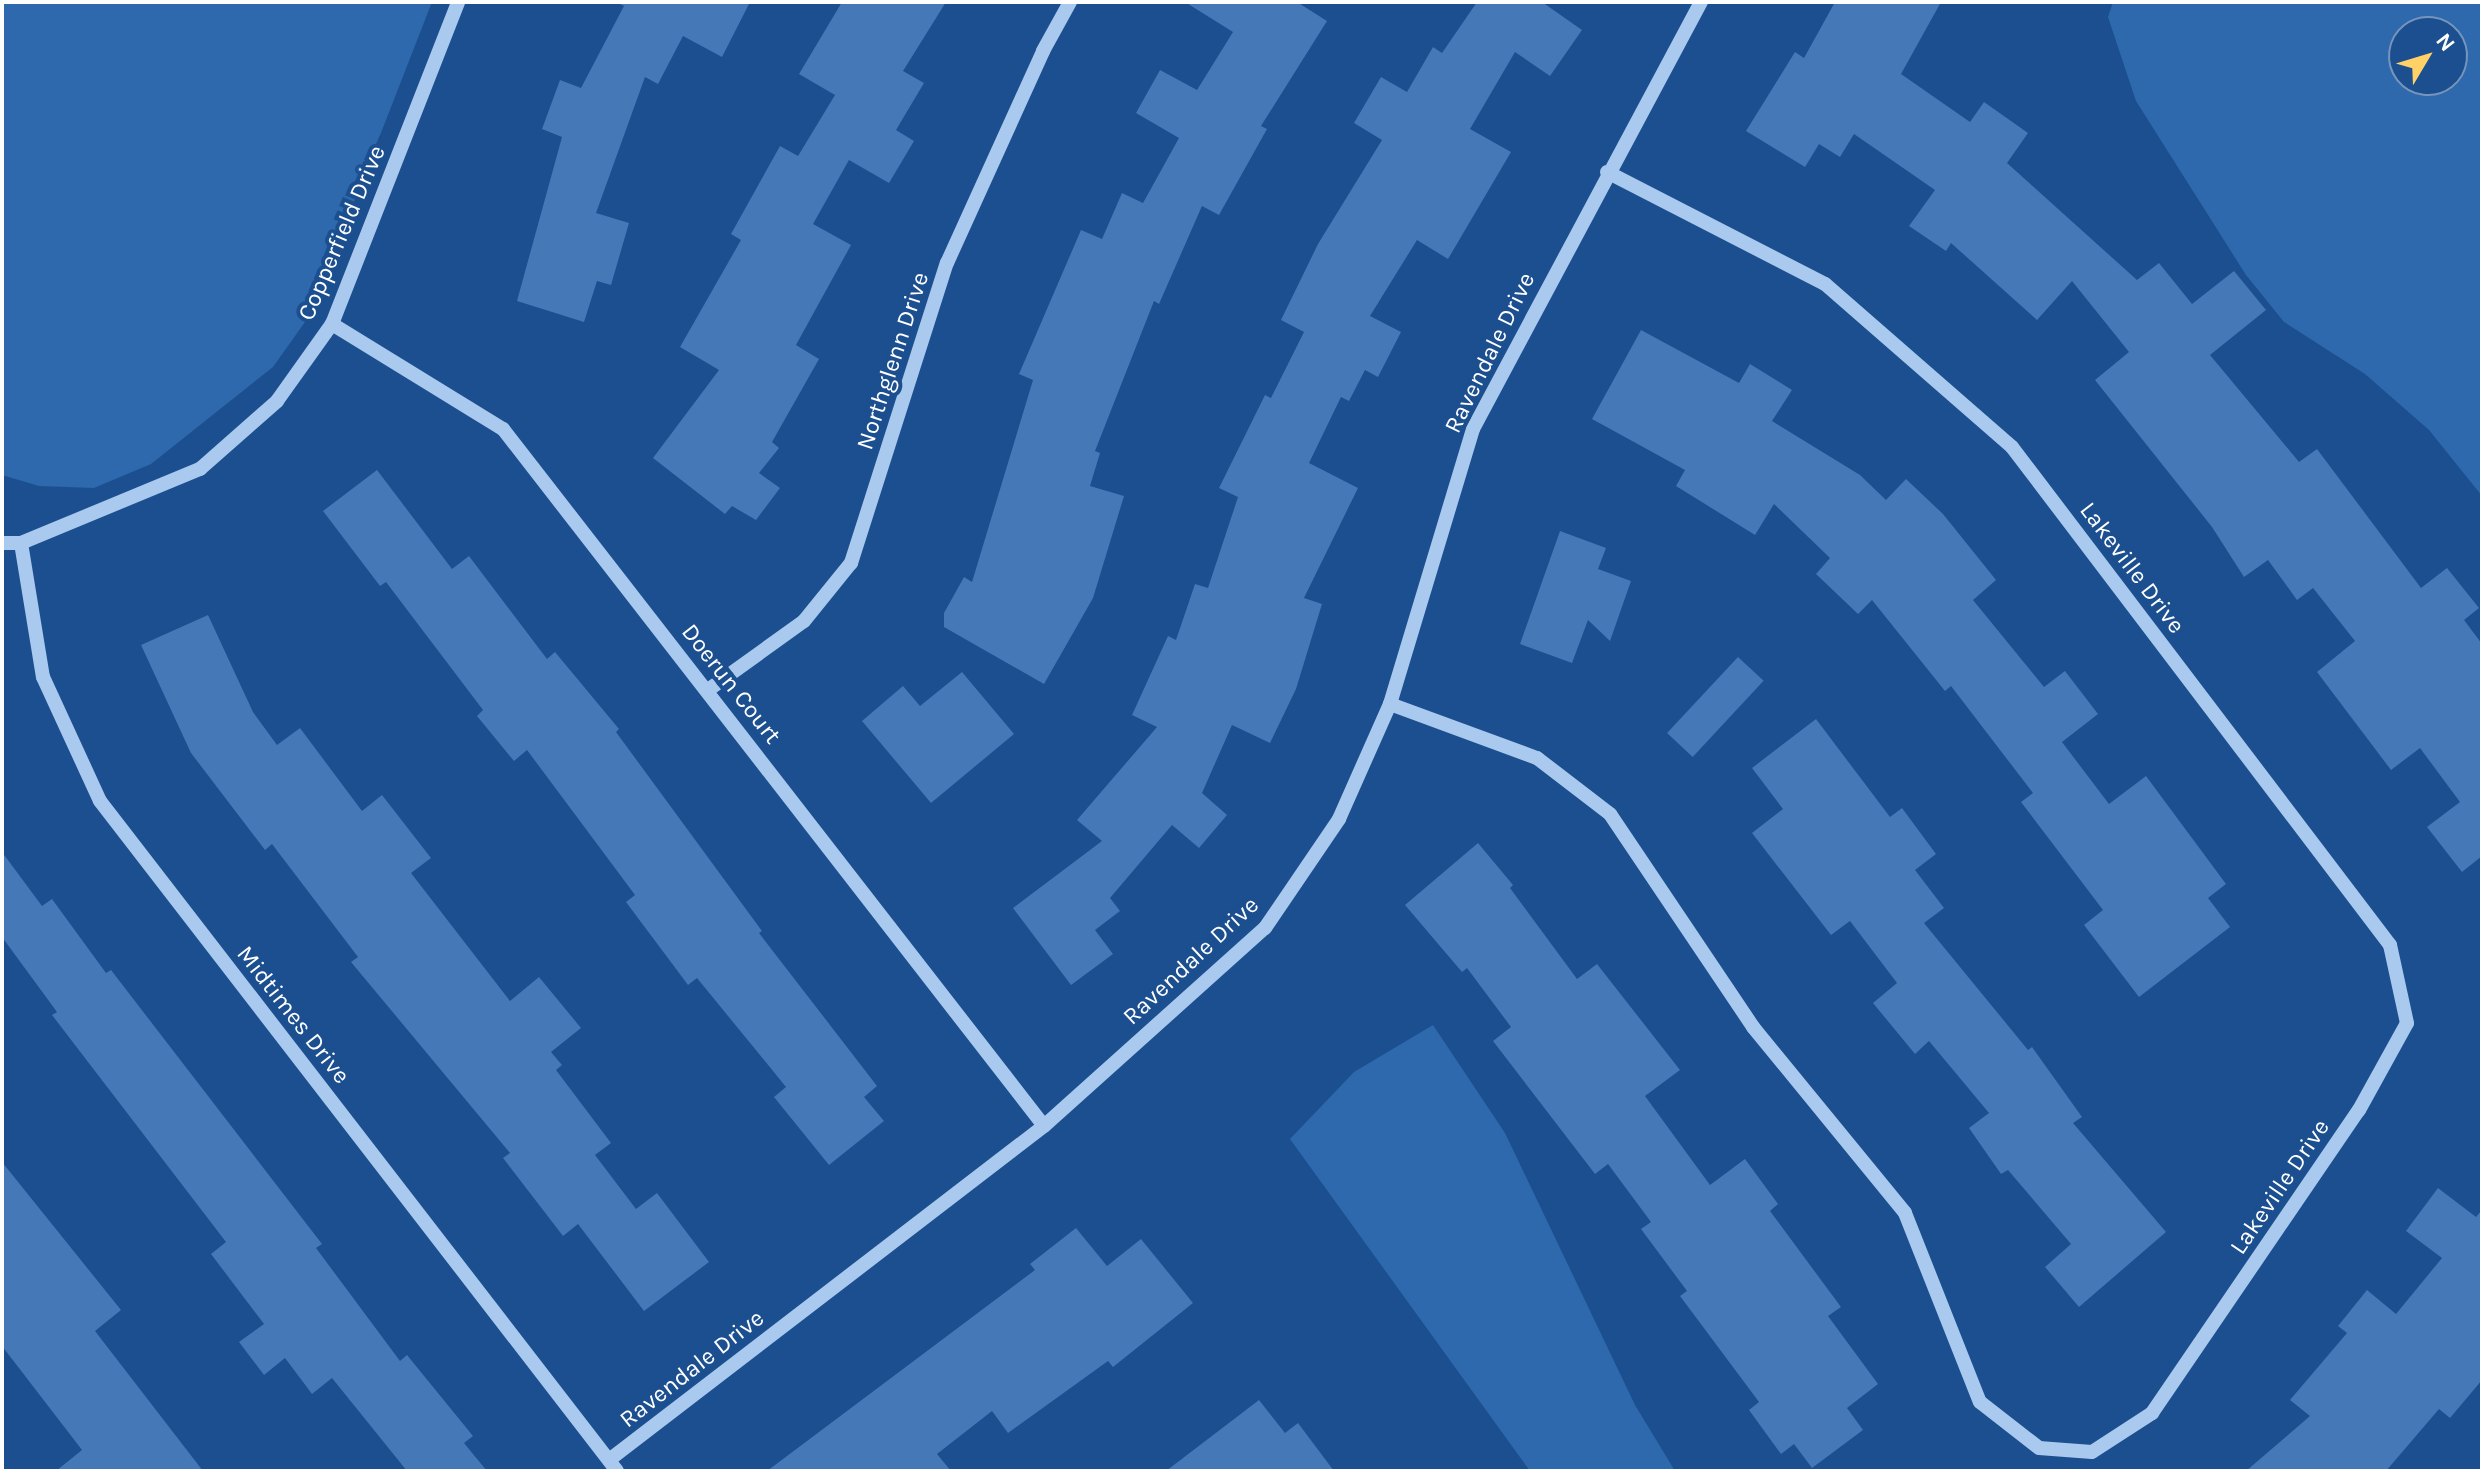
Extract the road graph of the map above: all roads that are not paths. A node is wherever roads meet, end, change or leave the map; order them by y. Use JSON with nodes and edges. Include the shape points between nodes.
{"nodes":[{"id":1,"x":458,"y":2,"type":"edge"},
{"id":2,"x":1070,"y":2,"type":"edge"},
{"id":3,"x":1701,"y":2,"type":"edge"},
{"id":4,"x":1607,"y":172,"type":"junction"},
{"id":5,"x":332,"y":324,"type":"junction"},
{"id":6,"x":2,"y":543,"type":"edge"},
{"id":7,"x":21,"y":543,"type":"junction"},
{"id":8,"x":708,"y":690,"type":"junction"},
{"id":9,"x":1390,"y":704,"type":"junction"},
{"id":10,"x":1044,"y":1126,"type":"junction"},
{"id":11,"x":613,"y":1466,"type":"edge"}],
"edges":[{"from":1,"to":5,"type":"street","name":"Copperfield Drive"},
{"from":2,"to":8,"type":"street","name":"Northglenn Drive","via":[[947,263],[851,563],[804,621]]},
{"from":3,"to":4,"type":"street","name":"Ravendale Drive"},
{"from":4,"to":9,"type":"street","name":"Ravendale Drive","via":[[1473,429]]},
{"from":4,"to":9,"type":"street","name":"Lakeville Drive","via":[[1825,284],[2012,447],[2390,945],[2407,1023],[2359,1110],[2152,1413],[2092,1452],[2039,1448],[1980,1402],[1905,1213],[1753,1027],[1610,814],[1537,758]]},
{"from":5,"to":7,"type":"street","name":"Copperfield Drive","via":[[277,401],[200,469]]},
{"from":5,"to":8,"type":"street","name":"Doerun Court","via":[[503,429]]},
{"from":6,"to":7,"type":"street","name":"Copperfield Drive"},
{"from":7,"to":11,"type":"street","name":"Midtimes Drive","via":[[43,677],[100,801]]},
{"from":8,"to":10,"type":"street","name":"Doerun Court"},
{"from":9,"to":10,"type":"street","name":"Ravendale Drive","via":[[1339,819],[1265,928]]},
{"from":10,"to":11,"type":"street","name":"Ravendale Drive"}]}
